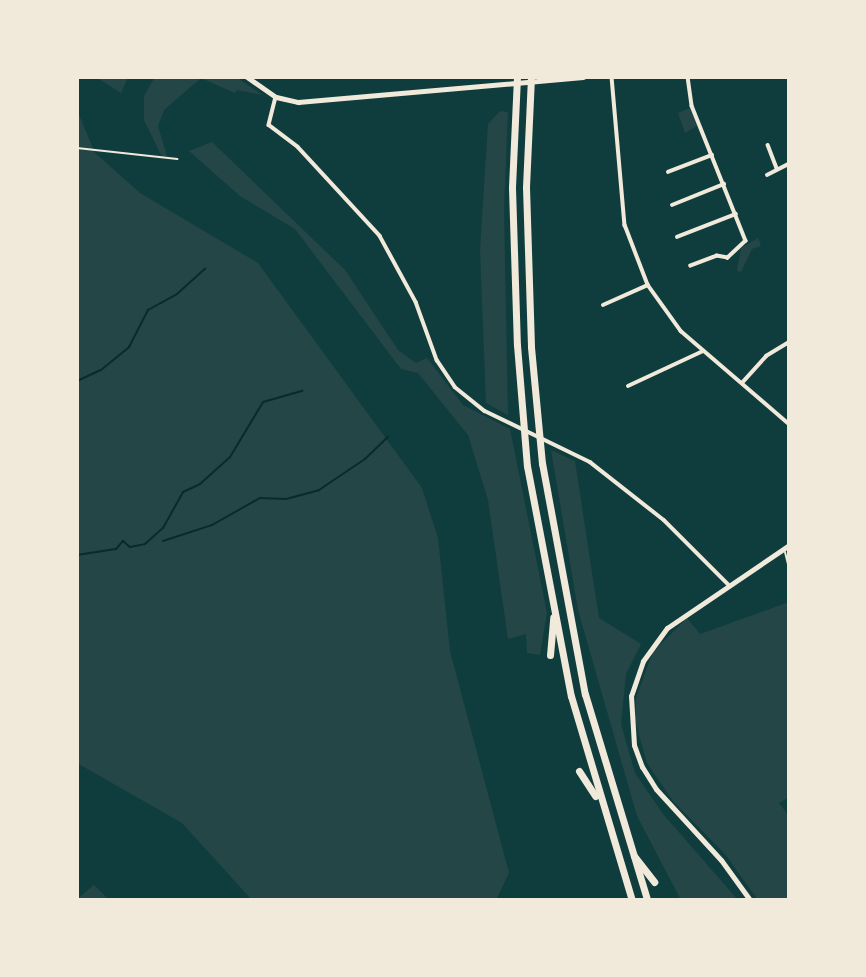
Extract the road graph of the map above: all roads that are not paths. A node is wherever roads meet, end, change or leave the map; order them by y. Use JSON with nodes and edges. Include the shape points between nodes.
{"nodes":[{"id":1,"x":247,"y":77,"type":"edge"},
{"id":2,"x":517,"y":77,"type":"edge"},
{"id":3,"x":531,"y":77,"type":"edge"},
{"id":4,"x":583,"y":77,"type":"edge"},
{"id":5,"x":612,"y":77,"type":"edge"},
{"id":6,"x":688,"y":77,"type":"edge"},
{"id":7,"x":276,"y":97,"type":"junction"},
{"id":8,"x":768,"y":145,"type":"dead end"},
{"id":9,"x":712,"y":155,"type":"junction"},
{"id":10,"x":789,"y":164,"type":"edge"},
{"id":11,"x":776,"y":169,"type":"junction"},
{"id":12,"x":668,"y":172,"type":"dead end"},
{"id":13,"x":767,"y":175,"type":"dead end"},
{"id":14,"x":724,"y":184,"type":"junction"},
{"id":15,"x":672,"y":205,"type":"dead end"},
{"id":16,"x":736,"y":214,"type":"junction"},
{"id":17,"x":677,"y":237,"type":"dead end"},
{"id":18,"x":691,"y":266,"type":"dead end"},
{"id":19,"x":648,"y":285,"type":"junction"},
{"id":20,"x":603,"y":304,"type":"dead end"},
{"id":21,"x":789,"y":342,"type":"edge"},
{"id":22,"x":703,"y":351,"type":"junction"},
{"id":23,"x":742,"y":383,"type":"junction"},
{"id":24,"x":628,"y":386,"type":"dead end"},
{"id":25,"x":789,"y":424,"type":"edge"},
{"id":26,"x":787,"y":546,"type":"edge"},
{"id":27,"x":788,"y":564,"type":"edge"},
{"id":28,"x":728,"y":584,"type":"junction"},
{"id":29,"x":554,"y":613,"type":"junction"},
{"id":30,"x":550,"y":654,"type":"dead end"},
{"id":31,"x":579,"y":771,"type":"dead end"},
{"id":32,"x":601,"y":806,"type":"junction"},
{"id":33,"x":629,"y":850,"type":"junction"},
{"id":34,"x":654,"y":882,"type":"dead end"},
{"id":35,"x":632,"y":900,"type":"edge"},
{"id":36,"x":647,"y":900,"type":"edge"},
{"id":37,"x":750,"y":900,"type":"edge"}],
"edges":[{"from":1,"to":7,"type":"main road"},
{"from":2,"to":29,"type":"highway","via":[[512,188],[517,345],[527,466]]},
{"from":3,"to":33,"type":"highway","via":[[527,200],[531,347],[542,463],[585,694]]},
{"from":4,"to":7,"type":"main road","via":[[310,102]]},
{"from":5,"to":19,"type":"street","via":[[625,225]]},
{"from":6,"to":9,"type":"street","via":[[692,106]]},
{"from":7,"to":28,"type":"street","via":[[270,125],[298,147],[380,236],[416,302],[444,373],[466,399],[577,454],[663,520]]},
{"from":8,"to":11,"type":"street"},
{"from":9,"to":12,"type":"street"},
{"from":9,"to":14,"type":"street"},
{"from":10,"to":11,"type":"street"},
{"from":11,"to":13,"type":"street"},
{"from":14,"to":15,"type":"street"},
{"from":14,"to":16,"type":"street"},
{"from":16,"to":17,"type":"street"},
{"from":16,"to":18,"type":"street","via":[[746,241],[728,258],[717,256]]},
{"from":19,"to":20,"type":"street"},
{"from":19,"to":22,"type":"street","via":[[663,310]]},
{"from":21,"to":23,"type":"street","via":[[766,356]]},
{"from":22,"to":23,"type":"street"},
{"from":22,"to":24,"type":"street"},
{"from":23,"to":25,"type":"street"},
{"from":26,"to":27,"type":"lane"},
{"from":26,"to":28,"type":"main road"},
{"from":28,"to":37,"type":"main road","via":[[684,614],[653,645],[635,680],[630,723],[634,746],[656,789],[721,860]]},
{"from":29,"to":30,"type":"highway"},
{"from":29,"to":32,"type":"highway"},
{"from":31,"to":32,"type":"highway"},
{"from":32,"to":35,"type":"highway"},
{"from":33,"to":34,"type":"highway"},
{"from":33,"to":36,"type":"highway"}]}
